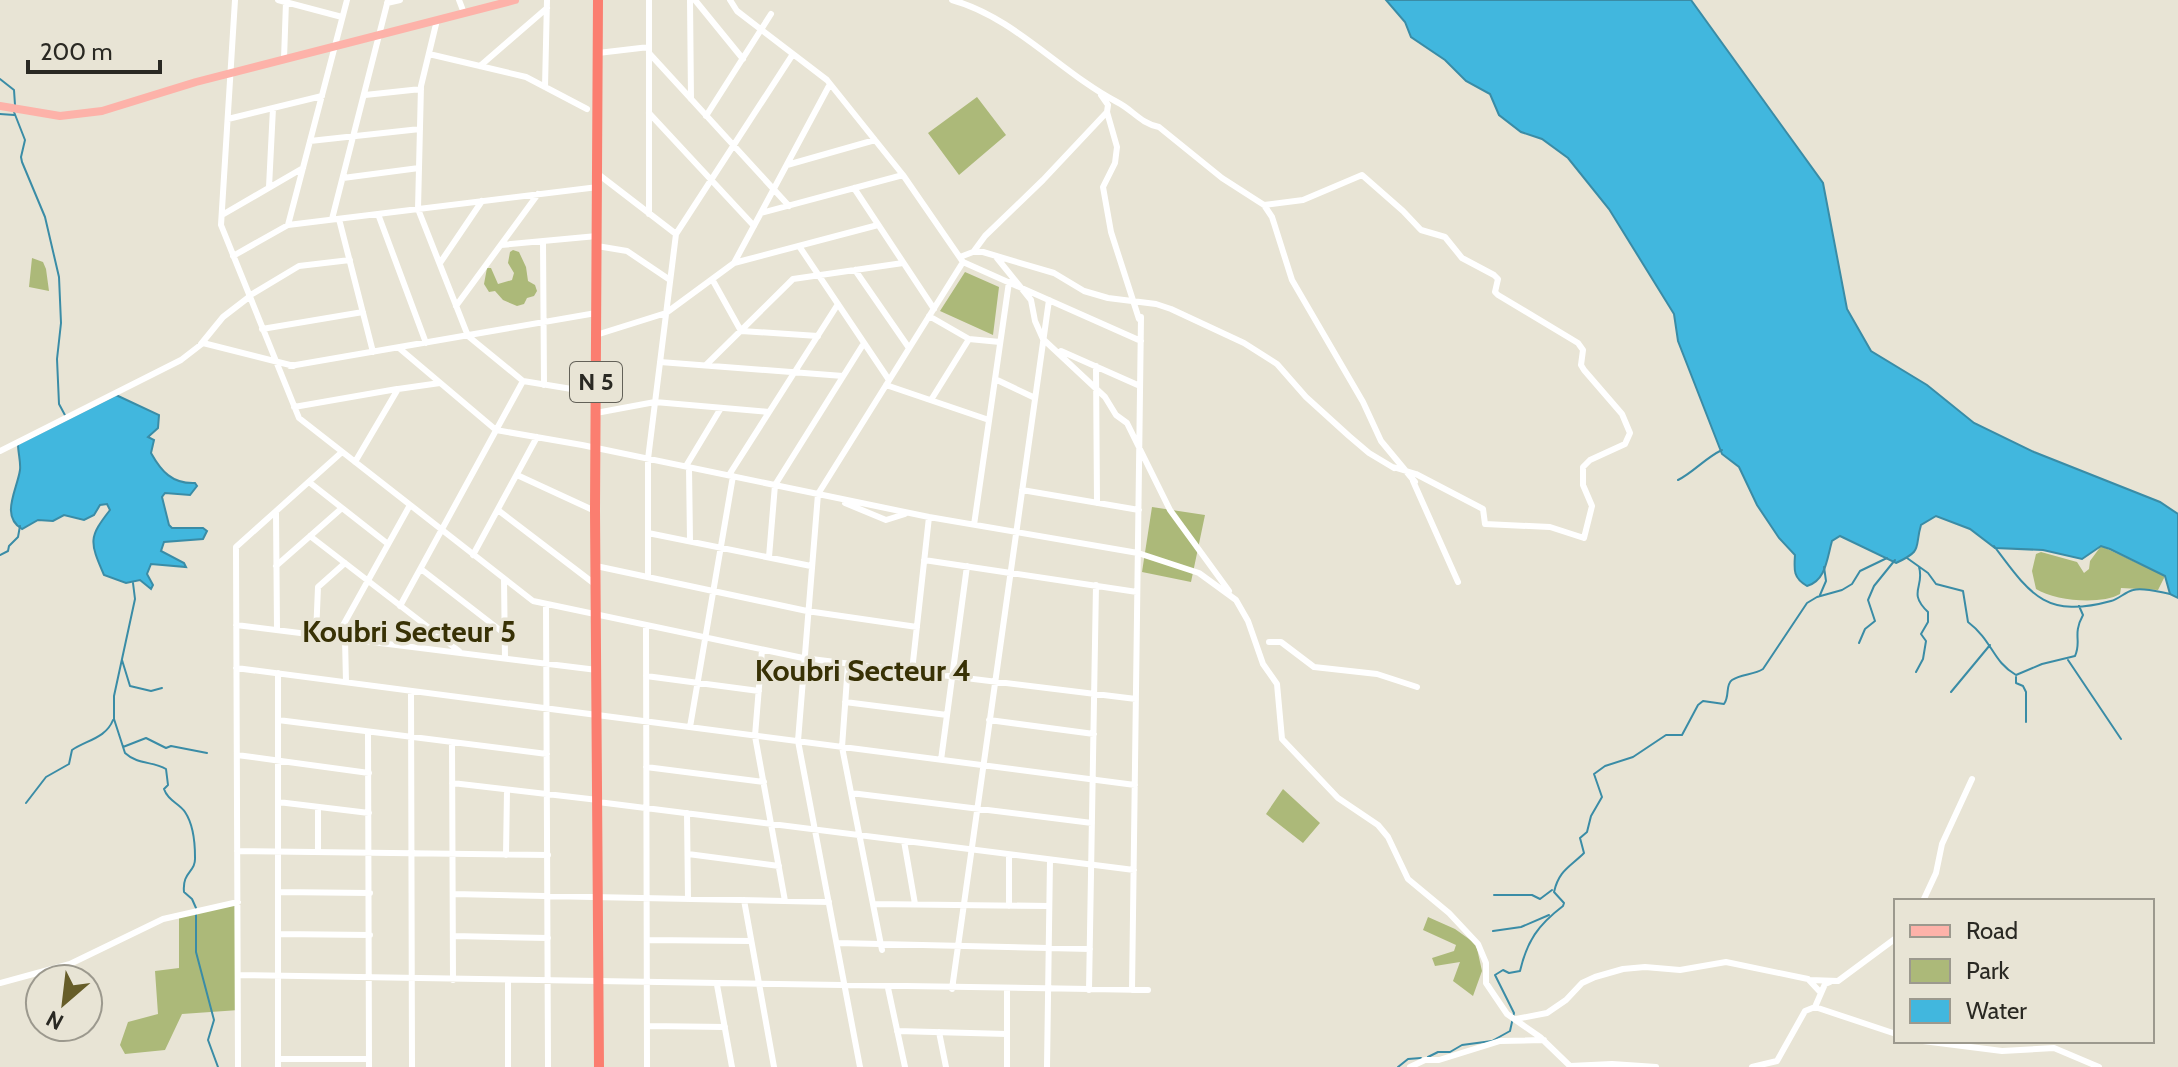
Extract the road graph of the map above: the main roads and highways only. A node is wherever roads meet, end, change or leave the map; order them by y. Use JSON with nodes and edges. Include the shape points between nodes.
{"nodes":[{"id":1,"x":515,"y":0,"type":"edge"},
{"id":2,"x":598,"y":0,"type":"edge"},
{"id":3,"x":9,"y":108,"type":"edge"},
{"id":4,"x":600,"y":1067,"type":"edge"}],
"edges":[{"from":1,"to":3,"type":"main road","via":[[84,114]]},
{"from":2,"to":4,"type":"highway","number":"N 5"}]}
